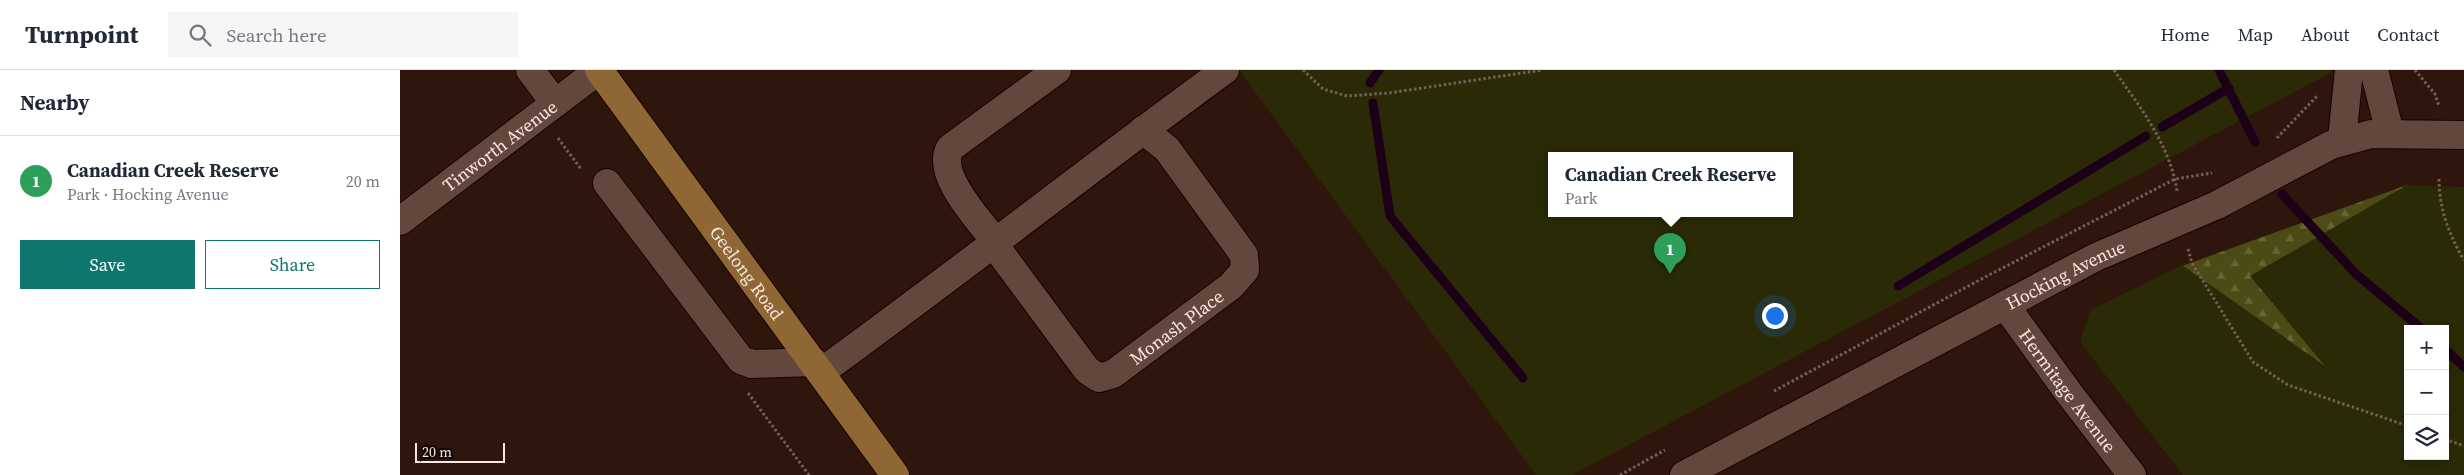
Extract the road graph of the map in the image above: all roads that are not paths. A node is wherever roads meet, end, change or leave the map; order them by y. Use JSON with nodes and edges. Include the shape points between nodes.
{"nodes":[{"id":1,"x":530,"y":70,"type":"edge"},
{"id":2,"x":599,"y":70,"type":"edge"},
{"id":3,"x":1057,"y":70,"type":"edge"},
{"id":4,"x":1225,"y":70,"type":"edge"},
{"id":5,"x":2374,"y":70,"type":"edge"},
{"id":6,"x":2348,"y":74,"type":"edge"},
{"id":7,"x":554,"y":103,"type":"junction"},
{"id":8,"x":1143,"y":130,"type":"junction"},
{"id":9,"x":2390,"y":133,"type":"junction"},
{"id":10,"x":2451,"y":135,"type":"edge"},
{"id":11,"x":2342,"y":140,"type":"junction"},
{"id":12,"x":607,"y":183,"type":"dead end"},
{"id":13,"x":400,"y":221,"type":"edge"},
{"id":14,"x":994,"y":242,"type":"junction"},
{"id":15,"x":2005,"y":305,"type":"junction"},
{"id":16,"x":818,"y":367,"type":"junction"},
{"id":17,"x":895,"y":475,"type":"edge"},
{"id":18,"x":1684,"y":475,"type":"edge"},
{"id":19,"x":2132,"y":475,"type":"edge"}],
"edges":[{"from":1,"to":7,"type":"street"},
{"from":2,"to":7,"type":"street","name":"Tinworth Avenue"},
{"from":2,"to":16,"type":"main road","name":"Geelong Road"},
{"from":3,"to":14,"type":"street","name":"Monash Place","via":[[950,148],[945,156],[949,177]]},
{"from":4,"to":8,"type":"street"},
{"from":5,"to":9,"type":"street"},
{"from":6,"to":11,"type":"street"},
{"from":7,"to":13,"type":"street","name":"Tinworth Avenue"},
{"from":8,"to":14,"type":"street"},
{"from":8,"to":14,"type":"street","name":"Monash Place","via":[[1167,149],[1244,255],[1246,265],[1241,276],[1215,298],[1108,377],[1099,378],[1086,370]]},
{"from":9,"to":10,"type":"street","name":"Hocking Avenue"},
{"from":9,"to":11,"type":"street","name":"Hocking Avenue"},
{"from":11,"to":15,"type":"street","name":"Hocking Avenue","via":[[2216,205],[2096,257]]},
{"from":12,"to":16,"type":"street","via":[[741,360],[752,364]]},
{"from":14,"to":16,"type":"street","via":[[910,308]]},
{"from":15,"to":18,"type":"street","name":"Hocking Avenue"},
{"from":15,"to":19,"type":"street","name":"Hermitage Avenue"},
{"from":16,"to":17,"type":"main road","name":"Geelong Road"}]}
